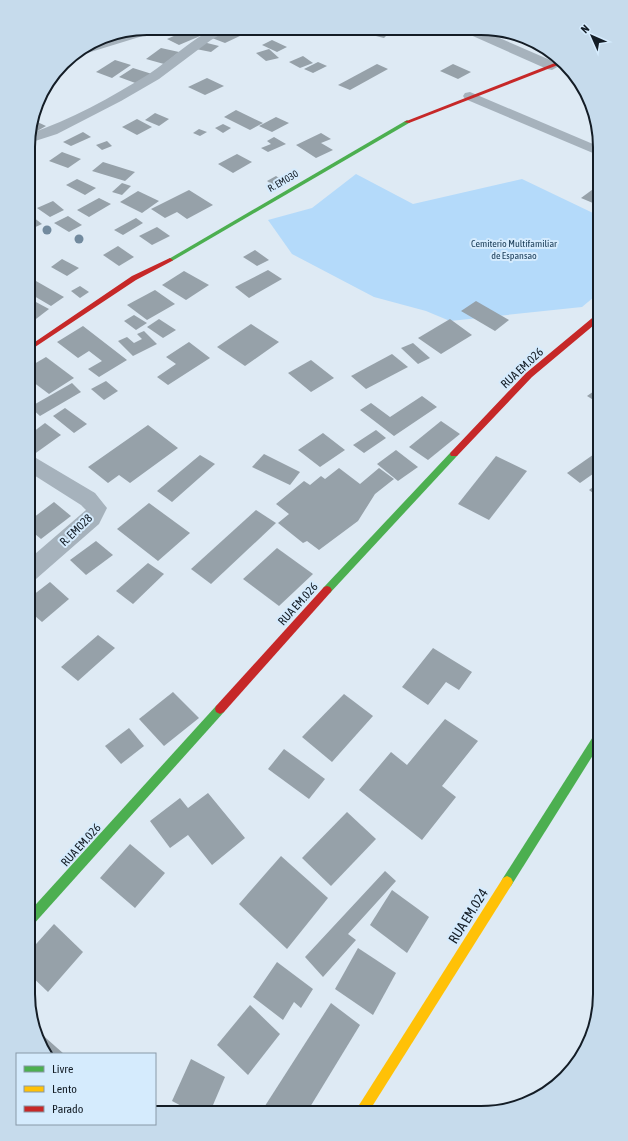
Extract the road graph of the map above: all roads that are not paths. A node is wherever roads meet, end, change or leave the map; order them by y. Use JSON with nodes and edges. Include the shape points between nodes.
{"nodes":[{"id":1,"x":211,"y":35,"type":"edge"},
{"id":2,"x":483,"y":35,"type":"edge"},
{"id":3,"x":120,"y":39,"type":"edge"},
{"id":4,"x":108,"y":42,"type":"edge"},
{"id":5,"x":555,"y":63,"type":"edge"},
{"id":6,"x":557,"y":64,"type":"edge"},
{"id":7,"x":470,"y":96,"type":"junction"},
{"id":8,"x":36,"y":136,"type":"edge"},
{"id":9,"x":593,"y":149,"type":"edge"},
{"id":10,"x":593,"y":322,"type":"edge"},
{"id":11,"x":35,"y":345,"type":"edge"},
{"id":12,"x":35,"y":467,"type":"edge"},
{"id":13,"x":35,"y":567,"type":"edge"},
{"id":14,"x":593,"y":746,"type":"edge"},
{"id":15,"x":35,"y":914,"type":"edge"},
{"id":16,"x":364,"y":1106,"type":"edge"}],
"edges":[{"from":1,"to":8,"type":"street","via":[[154,76],[116,98]]},
{"from":2,"to":5,"type":"street"},
{"from":3,"to":4,"type":"street"},
{"from":6,"to":7,"type":"street","name":"R. EM030"},
{"from":7,"to":9,"type":"street"},
{"from":7,"to":11,"type":"street","name":"R. EM030","via":[[408,121],[134,278]]},
{"from":10,"to":15,"type":"street","name":"RUA EM.026","via":[[528,375],[371,541]]},
{"from":12,"to":13,"type":"street","name":"R. EM028","via":[[88,499],[97,508],[92,518]]},
{"from":14,"to":16,"type":"street","name":"RUA EM.024"}]}
